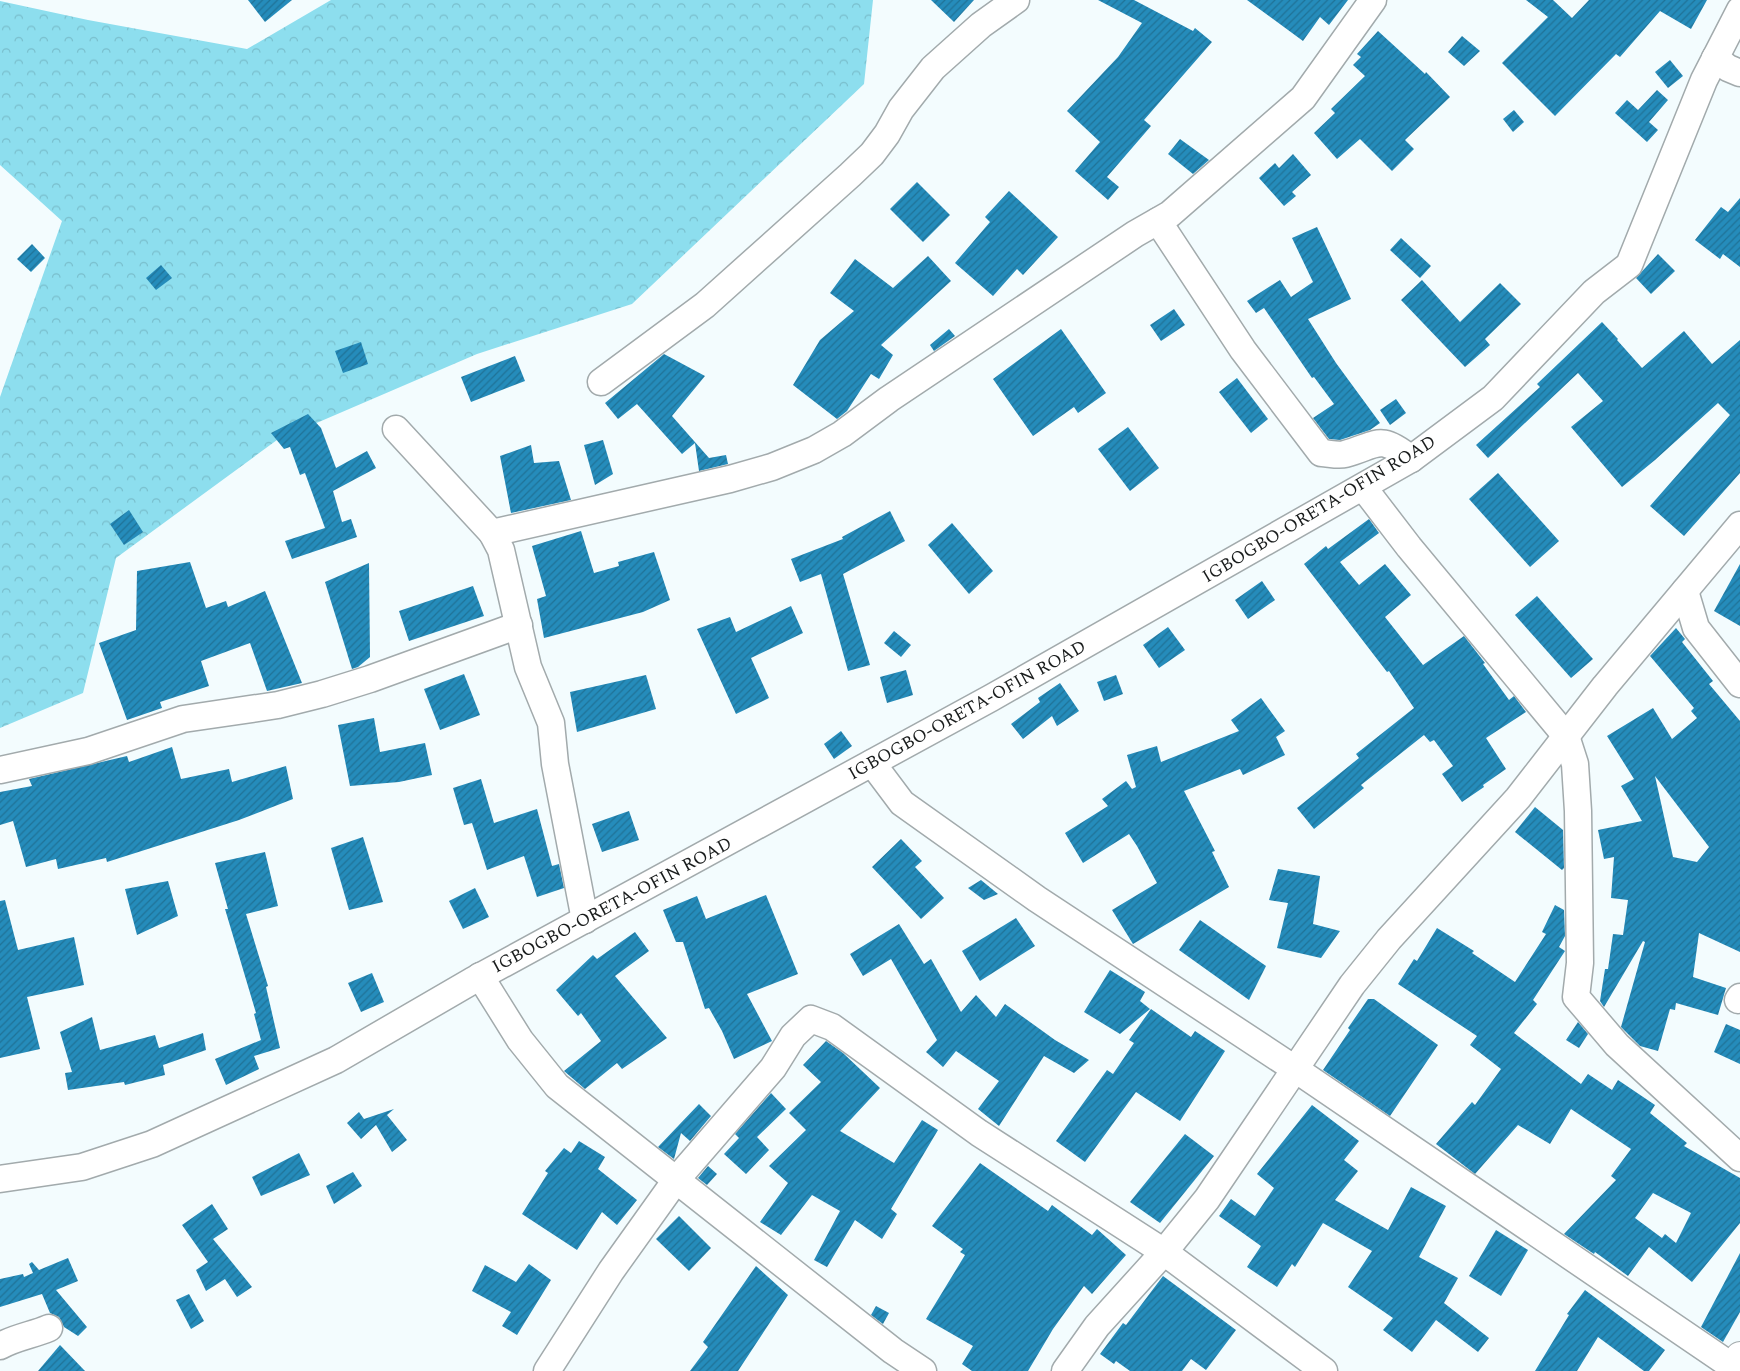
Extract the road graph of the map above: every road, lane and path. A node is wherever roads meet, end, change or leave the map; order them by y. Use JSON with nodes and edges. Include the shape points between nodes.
{"nodes":[{"id":1,"x":1016,"y":0,"type":"edge"},
{"id":2,"x":1373,"y":0,"type":"edge"},
{"id":3,"x":1740,"y":10,"type":"edge"},
{"id":4,"x":1715,"y":58,"type":"junction"},
{"id":5,"x":1740,"y":73,"type":"edge"},
{"id":6,"x":1158,"y":221,"type":"junction"},
{"id":7,"x":601,"y":382,"type":"dead end"},
{"id":8,"x":396,"y":428,"type":"dead end"},
{"id":9,"x":1411,"y":459,"type":"junction"},
{"id":10,"x":1363,"y":487,"type":"junction"},
{"id":11,"x":1740,"y":525,"type":"edge"},
{"id":12,"x":492,"y":532,"type":"junction"},
{"id":13,"x":1685,"y":591,"type":"junction"},
{"id":14,"x":1661,"y":620,"type":"junction"},
{"id":15,"x":518,"y":625,"type":"junction"},
{"id":16,"x":1696,"y":628,"type":"junction"},
{"id":17,"x":1740,"y":684,"type":"edge"},
{"id":18,"x":1566,"y":736,"type":"junction"},
{"id":19,"x":872,"y":763,"type":"junction"},
{"id":20,"x":0,"y":770,"type":"edge"},
{"id":21,"x":585,"y":920,"type":"junction"},
{"id":22,"x":480,"y":976,"type":"junction"},
{"id":23,"x":1294,"y":1069,"type":"junction"},
{"id":24,"x":1740,"y":1158,"type":"edge"},
{"id":25,"x":0,"y":1179,"type":"edge"},
{"id":26,"x":676,"y":1180,"type":"junction"},
{"id":27,"x":1164,"y":1252,"type":"junction"},
{"id":28,"x":50,"y":1328,"type":"dead end"},
{"id":29,"x":0,"y":1346,"type":"edge"},
{"id":30,"x":1735,"y":1365,"type":"edge"},
{"id":31,"x":547,"y":1371,"type":"edge"},
{"id":32,"x":923,"y":1371,"type":"edge"},
{"id":33,"x":1065,"y":1371,"type":"edge"},
{"id":34,"x":1324,"y":1371,"type":"edge"}],
"edges":[{"from":1,"to":7,"type":"street","via":[[981,25],[933,68],[900,109],[872,154],[850,175],[705,305]]},
{"from":2,"to":6,"type":"street","via":[[1303,98]]},
{"from":3,"to":4,"type":"street","name":"IGBOGBO-ORETA-OFIN ROAD"},
{"from":4,"to":5,"type":"street"},
{"from":4,"to":9,"type":"street","name":"IGBOGBO-ORETA-OFIN ROAD","via":[[1629,265],[1594,292],[1493,398]]},
{"from":6,"to":9,"type":"street","via":[[1243,350],[1321,453],[1343,455],[1372,443],[1394,445]]},
{"from":6,"to":12,"type":"street","via":[[814,450],[730,479]]},
{"from":8,"to":12,"type":"street"},
{"from":9,"to":10,"type":"street","name":"IGBOGBO-ORETA-OFIN ROAD"},
{"from":10,"to":18,"type":"street"},
{"from":10,"to":19,"type":"street","name":"IGBOGBO-ORETA-OFIN ROAD"},
{"from":11,"to":13,"type":"street"},
{"from":12,"to":15,"type":"street","via":[[501,550]]},
{"from":13,"to":14,"type":"street"},
{"from":13,"to":16,"type":"street"},
{"from":14,"to":16,"type":"street"},
{"from":14,"to":18,"type":"street"},
{"from":15,"to":20,"type":"street","via":[[370,680],[322,694],[278,705],[183,719],[88,751]]},
{"from":15,"to":21,"type":"street","via":[[528,667],[551,723],[555,764]]},
{"from":16,"to":17,"type":"street"},
{"from":18,"to":23,"type":"street","via":[[1518,798],[1352,984]]},
{"from":18,"to":24,"type":"street","via":[[1575,764],[1578,811],[1580,963],[1576,997],[1617,1045]]},
{"from":19,"to":21,"type":"street","name":"IGBOGBO-ORETA-OFIN ROAD"},
{"from":19,"to":23,"type":"street","via":[[902,803],[1037,899]]},
{"from":21,"to":22,"type":"street","name":"IGBOGBO-ORETA-OFIN ROAD"},
{"from":22,"to":25,"type":"street","name":"IGBOGBO-ORETA-OFIN ROAD","via":[[336,1060],[152,1144],[82,1167]]},
{"from":22,"to":26,"type":"street","via":[[520,1040],[557,1086]]},
{"from":23,"to":27,"type":"street","via":[[1207,1199]]},
{"from":23,"to":30,"type":"street"},
{"from":26,"to":27,"type":"street","via":[[773,1068],[793,1036],[811,1019],[832,1027],[979,1133]]},
{"from":26,"to":31,"type":"street","via":[[611,1270]]},
{"from":26,"to":32,"type":"street"},
{"from":27,"to":33,"type":"street","via":[[1097,1326]]},
{"from":27,"to":34,"type":"street"},
{"from":28,"to":29,"type":"street"}]}
